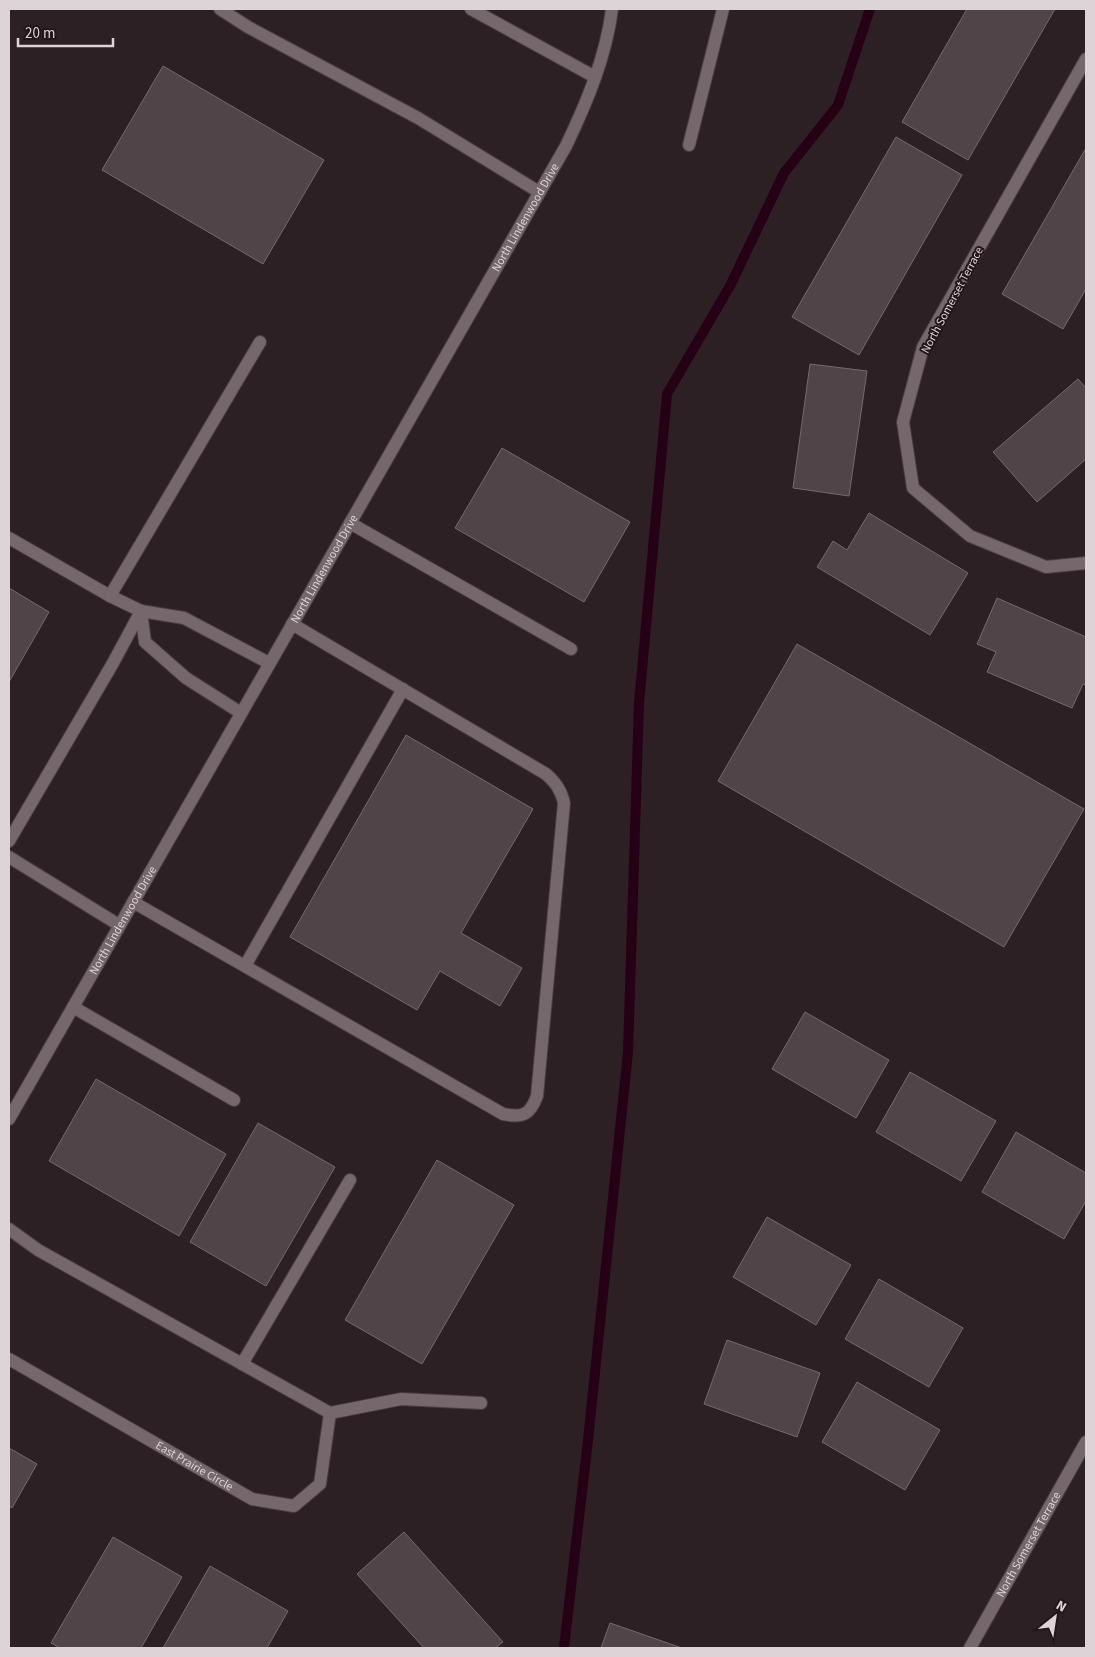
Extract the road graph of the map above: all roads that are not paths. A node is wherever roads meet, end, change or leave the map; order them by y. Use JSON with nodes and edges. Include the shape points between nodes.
{"nodes":[{"id":1,"x":220,"y":9,"type":"edge"},
{"id":2,"x":471,"y":9,"type":"edge"},
{"id":3,"x":612,"y":9,"type":"edge"},
{"id":4,"x":723,"y":9,"type":"edge"},
{"id":5,"x":1086,"y":59,"type":"edge"},
{"id":6,"x":595,"y":77,"type":"junction"},
{"id":7,"x":689,"y":145,"type":"dead end"},
{"id":8,"x":540,"y":192,"type":"junction"},
{"id":9,"x":260,"y":342,"type":"dead end"},
{"id":10,"x":350,"y":522,"type":"junction"},
{"id":11,"x":9,"y":538,"type":"edge"},
{"id":12,"x":1086,"y":563,"type":"edge"},
{"id":13,"x":110,"y":596,"type":"junction"},
{"id":14,"x":141,"y":611,"type":"junction"},
{"id":15,"x":292,"y":624,"type":"junction"},
{"id":16,"x":571,"y":649,"type":"dead end"},
{"id":17,"x":269,"y":663,"type":"junction"},
{"id":18,"x":403,"y":689,"type":"junction"},
{"id":19,"x":241,"y":713,"type":"junction"},
{"id":20,"x":9,"y":841,"type":"edge"},
{"id":21,"x":9,"y":857,"type":"edge"},
{"id":22,"x":133,"y":902,"type":"junction"},
{"id":23,"x":119,"y":925,"type":"junction"},
{"id":24,"x":246,"y":966,"type":"junction"},
{"id":25,"x":73,"y":1007,"type":"junction"},
{"id":26,"x":234,"y":1100,"type":"dead end"},
{"id":27,"x":9,"y":1119,"type":"edge"},
{"id":28,"x":350,"y":1180,"type":"dead end"},
{"id":29,"x":9,"y":1229,"type":"edge"},
{"id":30,"x":9,"y":1359,"type":"edge"},
{"id":31,"x":242,"y":1364,"type":"junction"},
{"id":32,"x":481,"y":1403,"type":"dead end"},
{"id":33,"x":330,"y":1413,"type":"junction"},
{"id":34,"x":1086,"y":1442,"type":"edge"},
{"id":35,"x":970,"y":1648,"type":"edge"}],
"edges":[{"from":1,"to":8,"type":"street","via":[[418,118]]},
{"from":2,"to":6,"type":"street"},
{"from":3,"to":6,"type":"street","name":"North Lindenwood Drive","via":[[609,35]]},
{"from":4,"to":7,"type":"street"},
{"from":5,"to":12,"type":"street","name":"North Somerset Terrace","via":[[923,347],[903,422],[913,488],[970,536],[1046,567]]},
{"from":6,"to":8,"type":"street","name":"North Lindenwood Drive","via":[[586,105]]},
{"from":8,"to":10,"type":"street","name":"North Lindenwood Drive"},
{"from":9,"to":13,"type":"street"},
{"from":10,"to":15,"type":"street","name":"North Lindenwood Drive"},
{"from":10,"to":16,"type":"street"},
{"from":11,"to":13,"type":"street"},
{"from":13,"to":14,"type":"street"},
{"from":14,"to":17,"type":"street","via":[[184,618]]},
{"from":14,"to":19,"type":"street","via":[[145,642],[186,678]]},
{"from":14,"to":20,"type":"street"},
{"from":15,"to":17,"type":"street","name":"North Lindenwood Drive"},
{"from":15,"to":18,"type":"street"},
{"from":17,"to":19,"type":"street","name":"North Lindenwood Drive"},
{"from":18,"to":24,"type":"street"},
{"from":18,"to":24,"type":"street","via":[[546,774],[561,792],[564,803],[537,1096],[532,1108],[524,1114],[503,1114]]},
{"from":19,"to":22,"type":"street","name":"North Lindenwood Drive"},
{"from":21,"to":23,"type":"street"},
{"from":22,"to":23,"type":"street","name":"North Lindenwood Drive"},
{"from":22,"to":24,"type":"street"},
{"from":23,"to":25,"type":"street","name":"North Lindenwood Drive"},
{"from":25,"to":26,"type":"street"},
{"from":25,"to":27,"type":"street","name":"North Lindenwood Drive"},
{"from":28,"to":31,"type":"street"},
{"from":29,"to":31,"type":"street","via":[[38,1250]]},
{"from":30,"to":33,"type":"street","name":"East Prairie Circle","via":[[252,1499],[294,1506],[320,1484]]},
{"from":31,"to":33,"type":"street"},
{"from":32,"to":33,"type":"street","via":[[401,1399]]},
{"from":34,"to":35,"type":"street","name":"North Somerset Terrace"}]}
